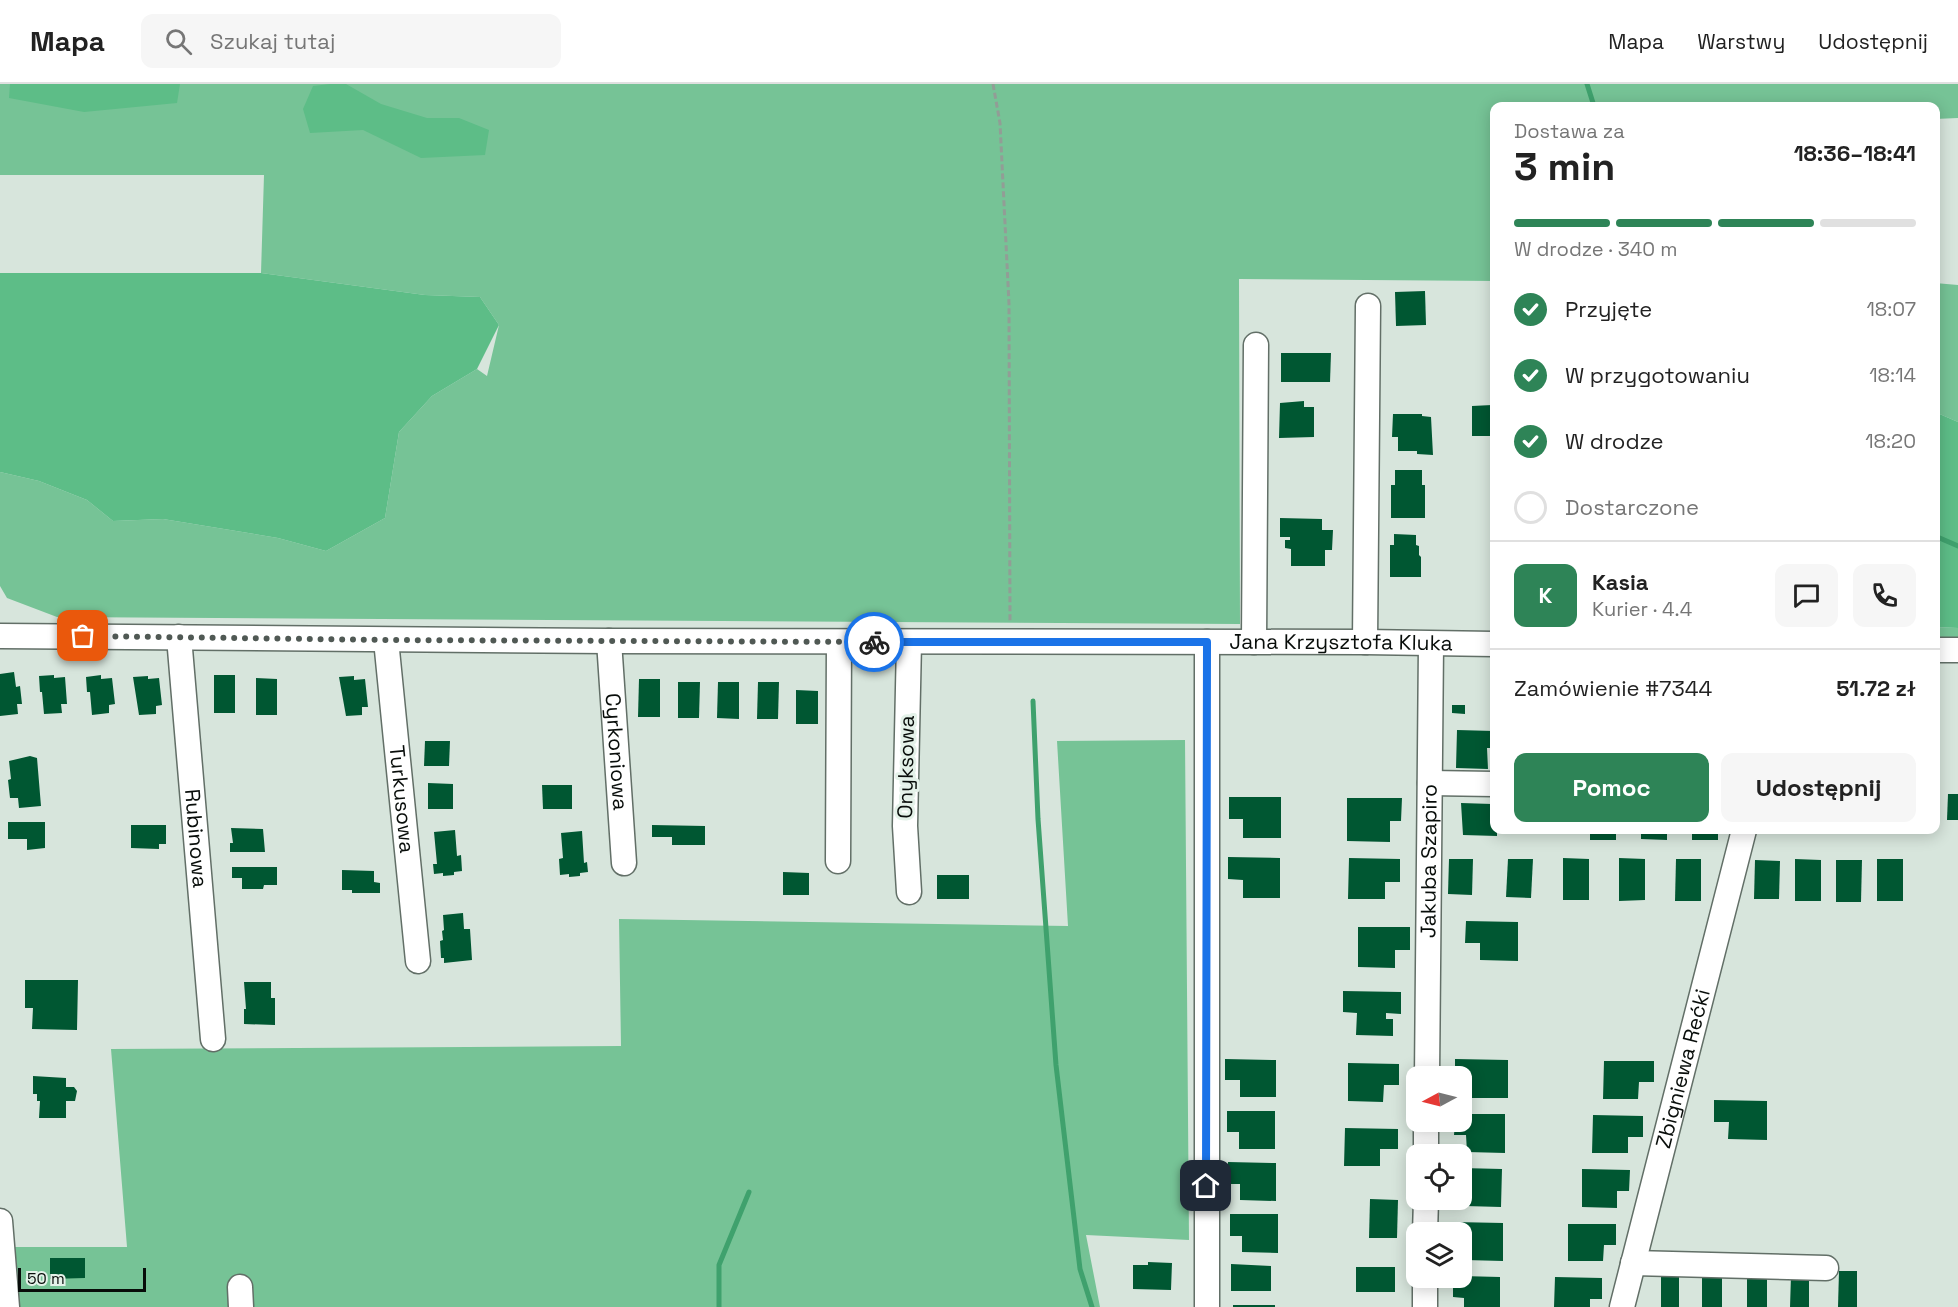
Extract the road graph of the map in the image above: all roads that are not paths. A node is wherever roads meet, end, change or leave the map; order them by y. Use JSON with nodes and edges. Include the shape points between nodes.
{"nodes":[{"id":1,"x":1368,"y":306,"type":"dead end"},
{"id":2,"x":1256,"y":345,"type":"dead end"},
{"id":3,"x":0,"y":636,"type":"edge"},
{"id":4,"x":179,"y":638,"type":"junction"},
{"id":5,"x":386,"y":640,"type":"junction"},
{"id":6,"x":609,"y":641,"type":"junction"},
{"id":7,"x":839,"y":642,"type":"junction"},
{"id":8,"x":909,"y":642,"type":"junction"},
{"id":9,"x":1207,"y":642,"type":"junction"},
{"id":10,"x":1254,"y":642,"type":"junction"},
{"id":11,"x":1365,"y":642,"type":"junction"},
{"id":12,"x":1431,"y":644,"type":"junction"},
{"id":13,"x":1490,"y":644,"type":"edge"},
{"id":14,"x":1940,"y":650,"type":"edge"},
{"id":15,"x":1958,"y":650,"type":"edge"},
{"id":16,"x":1430,"y":783,"type":"junction"},
{"id":17,"x":1490,"y":784,"type":"edge"},
{"id":18,"x":1743,"y":834,"type":"edge"},
{"id":19,"x":838,"y":861,"type":"dead end"},
{"id":20,"x":624,"y":863,"type":"dead end"},
{"id":21,"x":909,"y":892,"type":"dead end"},
{"id":22,"x":417,"y":960,"type":"dead end"},
{"id":23,"x":213,"y":1040,"type":"dead end"},
{"id":24,"x":1427,"y":1066,"type":"edge"},
{"id":25,"x":0,"y":1221,"type":"edge"},
{"id":26,"x":1633,"y":1263,"type":"junction"},
{"id":27,"x":1826,"y":1268,"type":"dead end"},
{"id":28,"x":1425,"y":1288,"type":"edge"},
{"id":29,"x":7,"y":1307,"type":"edge"},
{"id":30,"x":1207,"y":1307,"type":"edge"},
{"id":31,"x":1425,"y":1307,"type":"edge"},
{"id":32,"x":1622,"y":1307,"type":"edge"}],
"edges":[{"from":1,"to":11,"type":"street"},
{"from":2,"to":10,"type":"street"},
{"from":3,"to":4,"type":"street","name":"Jana Krzysztofa Kluka"},
{"from":4,"to":5,"type":"street","name":"Jana Krzysztofa Kluka"},
{"from":4,"to":23,"type":"street","name":"Rubinowa"},
{"from":5,"to":6,"type":"street","name":"Jana Krzysztofa Kluka"},
{"from":5,"to":22,"type":"street","name":"Turkusowa"},
{"from":6,"to":7,"type":"street","name":"Jana Krzysztofa Kluka"},
{"from":6,"to":20,"type":"street","name":"Cyrkoniowa"},
{"from":7,"to":8,"type":"street","name":"Jana Krzysztofa Kluka"},
{"from":7,"to":19,"type":"street"},
{"from":8,"to":9,"type":"street","name":"Jana Krzysztofa Kluka"},
{"from":8,"to":21,"type":"street","name":"Onyksowa","via":[[905,826]]},
{"from":9,"to":10,"type":"street","name":"Jana Krzysztofa Kluka"},
{"from":9,"to":30,"type":"street"},
{"from":10,"to":11,"type":"street","name":"Jana Krzysztofa Kluka"},
{"from":11,"to":12,"type":"street","name":"Jana Krzysztofa Kluka"},
{"from":12,"to":13,"type":"street","name":"Jana Krzysztofa Kluka"},
{"from":12,"to":16,"type":"street","name":"Jakuba Szapiro"},
{"from":14,"to":15,"type":"street"},
{"from":16,"to":17,"type":"street"},
{"from":16,"to":24,"type":"street","name":"Jakuba Szapiro"},
{"from":18,"to":26,"type":"street","name":"Zbigniewa Rećki"},
{"from":25,"to":29,"type":"street"},
{"from":26,"to":27,"type":"street"},
{"from":26,"to":32,"type":"street","name":"Zbigniewa Rećki"},
{"from":28,"to":31,"type":"street"}]}
